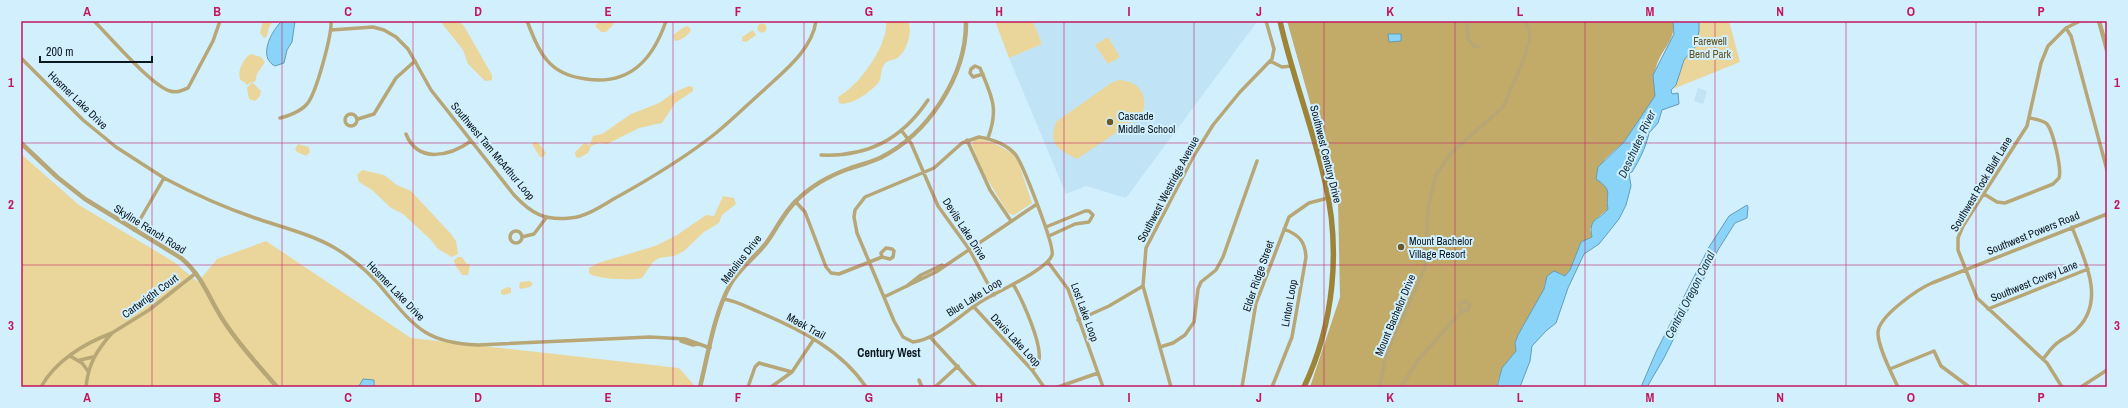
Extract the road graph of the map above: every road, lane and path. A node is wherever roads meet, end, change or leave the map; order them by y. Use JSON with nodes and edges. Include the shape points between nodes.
{"nodes":[{"id":1,"x":94,"y":21,"type":"edge"},
{"id":2,"x":220,"y":21,"type":"edge"},
{"id":3,"x":331,"y":21,"type":"edge"},
{"id":4,"x":527,"y":21,"type":"edge"},
{"id":5,"x":666,"y":21,"type":"edge"},
{"id":6,"x":816,"y":21,"type":"edge"},
{"id":7,"x":966,"y":21,"type":"edge"},
{"id":8,"x":1266,"y":21,"type":"edge"},
{"id":9,"x":1280,"y":21,"type":"edge"},
{"id":10,"x":1468,"y":21,"type":"edge"},
{"id":11,"x":1525,"y":21,"type":"edge"},
{"id":12,"x":2080,"y":21,"type":"edge"},
{"id":13,"x":2099,"y":21,"type":"edge"},
{"id":14,"x":2066,"y":28,"type":"junction"},
{"id":15,"x":332,"y":30,"type":"junction"},
{"id":16,"x":1479,"y":47,"type":"dead end"},
{"id":17,"x":2107,"y":50,"type":"edge"},
{"id":18,"x":21,"y":58,"type":"edge"},
{"id":19,"x":1270,"y":61,"type":"junction"},
{"id":20,"x":416,"y":62,"type":"junction"},
{"id":21,"x":1292,"y":66,"type":"junction"},
{"id":22,"x":983,"y":74,"type":"dead end"},
{"id":23,"x":928,"y":100,"type":"dead end"},
{"id":24,"x":280,"y":118,"type":"dead end"},
{"id":25,"x":2030,"y":118,"type":"junction"},
{"id":26,"x":358,"y":119,"type":"dead end"},
{"id":27,"x":902,"y":130,"type":"junction"},
{"id":28,"x":406,"y":134,"type":"dead end"},
{"id":29,"x":909,"y":138,"type":"junction"},
{"id":30,"x":988,"y":138,"type":"junction"},
{"id":31,"x":967,"y":140,"type":"junction"},
{"id":32,"x":471,"y":142,"type":"junction"},
{"id":33,"x":21,"y":143,"type":"edge"},
{"id":34,"x":821,"y":155,"type":"dead end"},
{"id":35,"x":1257,"y":160,"type":"dead end"},
{"id":36,"x":2107,"y":170,"type":"edge"},
{"id":37,"x":924,"y":172,"type":"junction"},
{"id":38,"x":164,"y":178,"type":"junction"},
{"id":39,"x":1984,"y":194,"type":"junction"},
{"id":40,"x":1328,"y":198,"type":"junction"},
{"id":41,"x":795,"y":201,"type":"junction"},
{"id":42,"x":1036,"y":204,"type":"junction"},
{"id":43,"x":2107,"y":214,"type":"edge"},
{"id":44,"x":546,"y":218,"type":"junction"},
{"id":45,"x":1011,"y":221,"type":"junction"},
{"id":46,"x":1046,"y":227,"type":"junction"},
{"id":47,"x":2072,"y":227,"type":"junction"},
{"id":48,"x":1284,"y":229,"type":"junction"},
{"id":49,"x":134,"y":230,"type":"junction"},
{"id":50,"x":1049,"y":236,"type":"junction"},
{"id":51,"x":522,"y":237,"type":"dead end"},
{"id":52,"x":969,"y":249,"type":"junction"},
{"id":53,"x":882,"y":257,"type":"dead end"},
{"id":54,"x":869,"y":262,"type":"junction"},
{"id":55,"x":1048,"y":262,"type":"junction"},
{"id":56,"x":2088,"y":269,"type":"junction"},
{"id":57,"x":1965,"y":270,"type":"junction"},
{"id":58,"x":196,"y":272,"type":"junction"},
{"id":59,"x":1013,"y":284,"type":"junction"},
{"id":60,"x":1143,"y":286,"type":"junction"},
{"id":61,"x":994,"y":295,"type":"junction"},
{"id":62,"x":884,"y":297,"type":"junction"},
{"id":63,"x":724,"y":299,"type":"junction"},
{"id":64,"x":973,"y":306,"type":"junction"},
{"id":65,"x":1988,"y":309,"type":"junction"},
{"id":66,"x":1461,"y":312,"type":"dead end"},
{"id":67,"x":1078,"y":320,"type":"junction"},
{"id":68,"x":112,"y":333,"type":"junction"},
{"id":69,"x":930,"y":337,"type":"junction"},
{"id":70,"x":814,"y":339,"type":"junction"},
{"id":71,"x":1160,"y":347,"type":"junction"},
{"id":72,"x":710,"y":348,"type":"junction"},
{"id":73,"x":70,"y":356,"type":"junction"},
{"id":74,"x":93,"y":357,"type":"junction"},
{"id":75,"x":2043,"y":359,"type":"junction"},
{"id":76,"x":78,"y":360,"type":"junction"},
{"id":77,"x":958,"y":366,"type":"junction"},
{"id":78,"x":1890,"y":369,"type":"junction"},
{"id":79,"x":88,"y":370,"type":"junction"},
{"id":80,"x":1032,"y":370,"type":"junction"},
{"id":81,"x":2107,"y":370,"type":"edge"},
{"id":82,"x":792,"y":372,"type":"junction"},
{"id":83,"x":1098,"y":373,"type":"junction"},
{"id":84,"x":920,"y":380,"type":"dead end"},
{"id":85,"x":41,"y":387,"type":"edge"},
{"id":86,"x":86,"y":387,"type":"edge"},
{"id":87,"x":277,"y":387,"type":"edge"},
{"id":88,"x":700,"y":387,"type":"edge"},
{"id":89,"x":748,"y":387,"type":"edge"},
{"id":90,"x":771,"y":387,"type":"edge"},
{"id":91,"x":866,"y":387,"type":"edge"},
{"id":92,"x":922,"y":387,"type":"edge"},
{"id":93,"x":934,"y":387,"type":"edge"},
{"id":94,"x":976,"y":387,"type":"edge"},
{"id":95,"x":1044,"y":387,"type":"edge"},
{"id":96,"x":1058,"y":387,"type":"edge"},
{"id":97,"x":1103,"y":387,"type":"edge"},
{"id":98,"x":1171,"y":387,"type":"edge"},
{"id":99,"x":1242,"y":387,"type":"edge"},
{"id":100,"x":1272,"y":387,"type":"edge"},
{"id":101,"x":1304,"y":387,"type":"edge"},
{"id":102,"x":1379,"y":387,"type":"edge"},
{"id":103,"x":1401,"y":387,"type":"edge"},
{"id":104,"x":1898,"y":387,"type":"edge"},
{"id":105,"x":1965,"y":387,"type":"edge"},
{"id":106,"x":2062,"y":387,"type":"edge"},
{"id":107,"x":2081,"y":387,"type":"edge"}],
"edges":[{"from":1,"to":2,"type":"street","via":[[148,75],[168,90],[178,92],[188,88],[213,41]]},
{"from":3,"to":15,"type":"street"},
{"from":4,"to":5,"type":"street","via":[[545,59],[556,69],[572,77],[610,80],[630,72],[642,63],[658,42]]},
{"from":6,"to":44,"type":"street","name":"Southwest Tam McArthur Loop","via":[[809,41],[788,68],[702,143],[659,173],[596,209],[571,218]]},
{"from":7,"to":29,"type":"street","name":"Metolius Drive","via":[[963,49],[952,82],[933,112]]},
{"from":8,"to":19,"type":"street","via":[[1274,48]]},
{"from":9,"to":21,"type":"main road","name":"Southwest Century Drive"},
{"from":10,"to":16,"type":"street","via":[[1468,39],[1474,46]]},
{"from":11,"to":102,"type":"street","name":"Mount Bachelor Drive","via":[[1529,28],[1530,40],[1503,107],[1450,154],[1436,175],[1428,208],[1425,268],[1388,349]]},
{"from":12,"to":14,"type":"street","name":"Southwest Rock Bluff Lane"},
{"from":13,"to":17,"type":"street"},
{"from":14,"to":25,"type":"street","name":"Southwest Rock Bluff Lane","via":[[2052,40],[2044,53]]},
{"from":14,"to":36,"type":"street","via":[[2071,36]]},
{"from":15,"to":20,"type":"street","name":"Southwest Tam McArthur Loop","via":[[384,30],[396,37]]},
{"from":15,"to":24,"type":"street","via":[[316,87],[308,104]]},
{"from":18,"to":38,"type":"street","name":"Hosmer Lake Drive","via":[[83,120],[116,147]]},
{"from":19,"to":21,"type":"street","via":[[1282,67]]},
{"from":19,"to":60,"type":"street","name":"Southwest Westridge Avenue","via":[[1213,125],[1193,157],[1146,248]]},
{"from":20,"to":26,"type":"street","via":[[396,78],[374,114]]},
{"from":20,"to":32,"type":"street","name":"Southwest Tam McArthur Loop","via":[[431,90]]},
{"from":21,"to":40,"type":"main road","name":"Southwest Century Drive"},
{"from":22,"to":30,"type":"street","via":[[995,109]]},
{"from":23,"to":27,"type":"street"},
{"from":25,"to":39,"type":"street","name":"Southwest Rock Bluff Lane"},
{"from":25,"to":39,"type":"street","via":[[2045,123],[2050,128],[2060,167],[2059,178],[2053,184],[2004,203],[1996,202]]},
{"from":27,"to":29,"type":"street","name":"Devils Lake Drive"},
{"from":27,"to":34,"type":"street","via":[[867,150],[839,156]]},
{"from":28,"to":32,"type":"street","via":[[413,146],[432,154],[450,153]]},
{"from":29,"to":37,"type":"street","name":"Devils Lake Drive"},
{"from":29,"to":41,"type":"street","name":"Metolius Drive","via":[[881,158],[849,168],[820,182]]},
{"from":30,"to":31,"type":"street"},
{"from":30,"to":42,"type":"street","via":[[1009,148],[1018,159]]},
{"from":31,"to":37,"type":"street","name":"Blue Lake Loop","via":[[940,164]]},
{"from":31,"to":45,"type":"street","via":[[990,190]]},
{"from":32,"to":44,"type":"street","name":"Southwest Tam McArthur Loop","via":[[524,206]]},
{"from":33,"to":49,"type":"street","name":"Skyline Ranch Road","via":[[85,199]]},
{"from":35,"to":71,"type":"street","via":[[1223,257],[1216,270],[1201,282],[1198,289],[1194,322],[1185,335],[1173,343]]},
{"from":37,"to":52,"type":"street","name":"Devils Lake Drive","via":[[938,206]]},
{"from":37,"to":54,"type":"street","name":"Blue Lake Loop","via":[[865,198],[855,210],[855,225]]},
{"from":38,"to":49,"type":"street"},
{"from":38,"to":72,"type":"street","name":"Hosmer Lake Drive","via":[[198,196],[333,247],[363,269],[411,322],[440,340],[478,345],[634,337],[680,340]]},
{"from":39,"to":57,"type":"street","name":"Southwest Rock Bluff Lane","via":[[1958,238],[1958,250]]},
{"from":40,"to":48,"type":"street","name":"Elder Ridge Street","via":[[1319,199],[1300,208],[1289,217]]},
{"from":40,"to":101,"type":"main road","name":"Southwest Century Drive","via":[[1333,245],[1332,286],[1325,328]]},
{"from":41,"to":54,"type":"street","via":[[805,212],[826,267],[831,273],[839,274]]},
{"from":41,"to":63,"type":"street","name":"Metolius Drive","via":[[766,242],[736,276]]},
{"from":42,"to":45,"type":"street"},
{"from":42,"to":46,"type":"street"},
{"from":43,"to":47,"type":"street","name":"Southwest Powers Road"},
{"from":44,"to":51,"type":"street","via":[[534,234]]},
{"from":45,"to":52,"type":"street"},
{"from":46,"to":50,"type":"street"},
{"from":46,"to":50,"type":"street","via":[[1085,211],[1094,215],[1090,222],[1075,224]]},
{"from":47,"to":56,"type":"street"},
{"from":47,"to":57,"type":"street","name":"Southwest Powers Road"},
{"from":48,"to":99,"type":"street","name":"Elder Ridge Street","via":[[1256,303]]},
{"from":48,"to":100,"type":"street","name":"Linton Loop","via":[[1300,237],[1306,246],[1306,257],[1292,337]]},
{"from":49,"to":58,"type":"street","name":"Skyline Ranch Road","via":[[181,258]]},
{"from":50,"to":55,"type":"street","via":[[1053,250]]},
{"from":52,"to":61,"type":"street","name":"Devils Lake Drive"},
{"from":52,"to":62,"type":"street","via":[[922,275],[906,287]]},
{"from":53,"to":54,"type":"street"},
{"from":54,"to":62,"type":"street","name":"Blue Lake Loop"},
{"from":55,"to":59,"type":"street","name":"Blue Lake Loop"},
{"from":55,"to":67,"type":"street","name":"Lost Lake Loop","via":[[1068,289]]},
{"from":56,"to":65,"type":"street","name":"Southwest Covey Lane"},
{"from":56,"to":75,"type":"street","via":[[2092,294],[2086,315],[2078,328],[2056,344]]},
{"from":57,"to":65,"type":"street","name":"Southwest Rock Bluff Lane","via":[[1977,298]]},
{"from":57,"to":78,"type":"street","name":"Southwest Powers Road","via":[[1915,292],[1879,326],[1878,336]]},
{"from":58,"to":68,"type":"street","name":"Cartwright Court","via":[[149,310]]},
{"from":58,"to":87,"type":"street","name":"Skyline Ranch Road","via":[[224,322]]},
{"from":59,"to":61,"type":"street","name":"Blue Lake Loop"},
{"from":59,"to":80,"type":"street","via":[[1027,313],[1039,354],[1038,363]]},
{"from":60,"to":67,"type":"street"},
{"from":60,"to":71,"type":"street","name":"Southwest Westridge Avenue"},
{"from":61,"to":64,"type":"street","name":"Blue Lake Loop"},
{"from":62,"to":69,"type":"street","name":"Blue Lake Loop","via":[[898,332],[903,337],[913,342]]},
{"from":63,"to":70,"type":"street","name":"Meek Trail","via":[[783,323]]},
{"from":63,"to":72,"type":"street","name":"Metolius Drive"},
{"from":64,"to":69,"type":"street","name":"Blue Lake Loop"},
{"from":64,"to":80,"type":"street","name":"Davis Lake Loop"},
{"from":65,"to":75,"type":"street","name":"Southwest Rock Bluff Lane"},
{"from":66,"to":103,"type":"street","via":[[1418,360]]},
{"from":67,"to":83,"type":"street","name":"Lost Lake Loop"},
{"from":68,"to":73,"type":"street","name":"Cartwright Court"},
{"from":68,"to":74,"type":"street","name":"Cartwright Court"},
{"from":69,"to":77,"type":"street"},
{"from":70,"to":82,"type":"street"},
{"from":70,"to":91,"type":"street","name":"Meek Trail","via":[[843,361]]},
{"from":71,"to":98,"type":"street","name":"Southwest Westridge Avenue"},
{"from":72,"to":88,"type":"street","name":"Metolius Drive"},
{"from":73,"to":76,"type":"street"},
{"from":73,"to":85,"type":"street","name":"Cartwright Court","via":[[53,370]]},
{"from":74,"to":76,"type":"street"},
{"from":74,"to":79,"type":"street","name":"Cartwright Court"},
{"from":75,"to":106,"type":"street","name":"Southwest Rock Bluff Lane","via":[[2052,368]]},
{"from":76,"to":79,"type":"street"},
{"from":77,"to":93,"type":"street"},
{"from":77,"to":94,"type":"street"},
{"from":78,"to":104,"type":"street","name":"Southwest Powers Road"},
{"from":78,"to":105,"type":"street","via":[[1934,351],[1941,366],[1968,386]]},
{"from":79,"to":86,"type":"street","name":"Cartwright Court"},
{"from":80,"to":95,"type":"street","name":"Davis Lake Loop"},
{"from":81,"to":107,"type":"street"},
{"from":82,"to":89,"type":"street","via":[[759,363],[755,366]]},
{"from":82,"to":90,"type":"street"},
{"from":83,"to":96,"type":"street"},
{"from":83,"to":97,"type":"street","name":"Lost Lake Loop"},
{"from":84,"to":92,"type":"street"}]}
